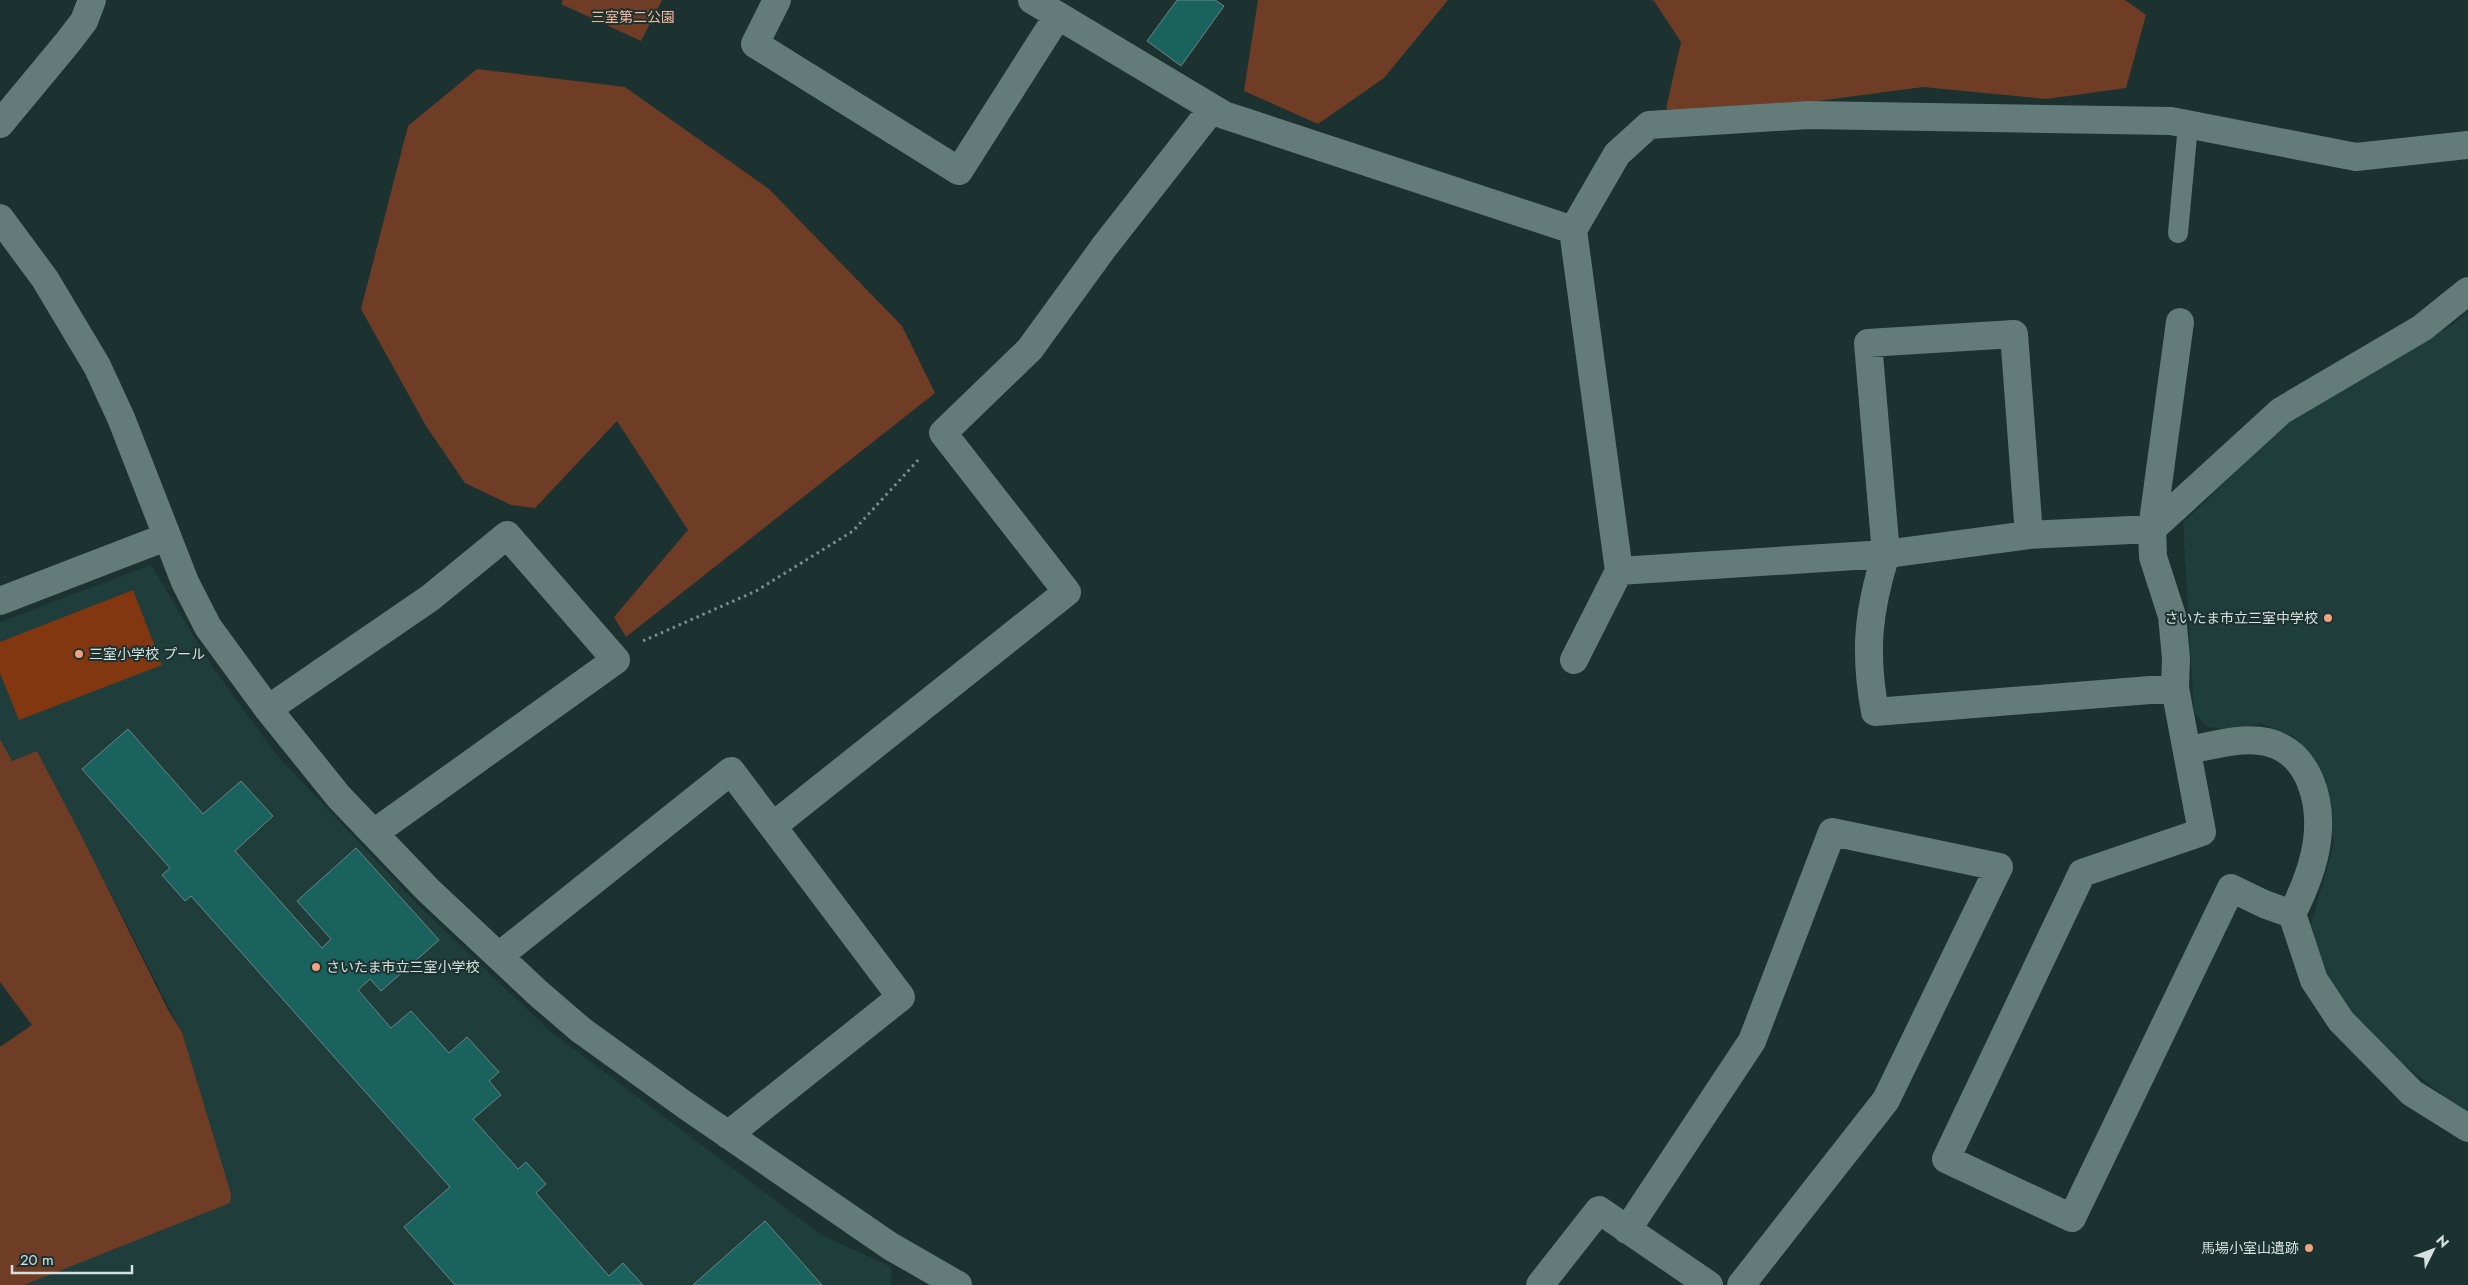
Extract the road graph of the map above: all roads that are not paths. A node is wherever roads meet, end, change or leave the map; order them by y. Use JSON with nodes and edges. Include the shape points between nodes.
{"nodes":[{"id":1,"x":92,"y":0,"type":"edge"},
{"id":2,"x":777,"y":0,"type":"edge"},
{"id":3,"x":1032,"y":0,"type":"edge"},
{"id":4,"x":1057,"y":17,"type":"junction"},
{"id":5,"x":1212,"y":108,"type":"junction"},
{"id":6,"x":0,"y":124,"type":"edge"},
{"id":7,"x":2188,"y":125,"type":"junction"},
{"id":8,"x":2468,"y":145,"type":"edge"},
{"id":9,"x":0,"y":218,"type":"edge"},
{"id":10,"x":1573,"y":230,"type":"junction"},
{"id":11,"x":2178,"y":233,"type":"dead end"},
{"id":12,"x":2468,"y":291,"type":"edge"},
{"id":13,"x":2180,"y":322,"type":"dead end"},
{"id":14,"x":2152,"y":529,"type":"junction"},
{"id":15,"x":2029,"y":535,"type":"junction"},
{"id":16,"x":166,"y":537,"type":"junction"},
{"id":17,"x":1886,"y":554,"type":"junction"},
{"id":18,"x":1619,"y":571,"type":"junction"},
{"id":19,"x":0,"y":601,"type":"edge"},
{"id":20,"x":1574,"y":660,"type":"dead end"},
{"id":21,"x":2175,"y":688,"type":"junction"},
{"id":22,"x":268,"y":709,"type":"junction"},
{"id":23,"x":2188,"y":750,"type":"junction"},
{"id":24,"x":773,"y":826,"type":"junction"},
{"id":25,"x":374,"y":833,"type":"junction"},
{"id":26,"x":2292,"y":914,"type":"junction"},
{"id":27,"x":499,"y":956,"type":"junction"},
{"id":28,"x":2468,"y":1128,"type":"edge"},
{"id":29,"x":728,"y":1135,"type":"junction"},
{"id":30,"x":1627,"y":1230,"type":"junction"},
{"id":31,"x":921,"y":1277,"type":"edge"},
{"id":32,"x":958,"y":1285,"type":"edge"},
{"id":33,"x":1540,"y":1285,"type":"edge"},
{"id":34,"x":1709,"y":1285,"type":"edge"},
{"id":35,"x":1741,"y":1285,"type":"edge"}],
"edges":[{"from":1,"to":6,"type":"street","via":[[84,21]]},
{"from":2,"to":4,"type":"street","via":[[755,44],[959,170]]},
{"from":3,"to":4,"type":"street"},
{"from":4,"to":5,"type":"street"},
{"from":5,"to":10,"type":"street","via":[[1224,115]]},
{"from":5,"to":24,"type":"street","via":[[1030,348],[943,433],[1067,592]]},
{"from":7,"to":8,"type":"street","via":[[2356,157]]},
{"from":7,"to":10,"type":"street","via":[[2171,121],[1809,114],[1649,126],[1617,154]]},
{"from":7,"to":11,"type":"lane"},
{"from":9,"to":16,"type":"street","via":[[45,279],[97,366]]},
{"from":10,"to":18,"type":"street"},
{"from":12,"to":14,"type":"street","via":[[2422,328],[2281,411]]},
{"from":13,"to":14,"type":"street"},
{"from":14,"to":15,"type":"street"},
{"from":14,"to":21,"type":"street","via":[[2153,557],[2172,616]]},
{"from":15,"to":17,"type":"street"},
{"from":15,"to":17,"type":"street","via":[[2014,334],[1868,342]]},
{"from":16,"to":19,"type":"street"},
{"from":16,"to":22,"type":"street","via":[[208,627]]},
{"from":17,"to":18,"type":"street"},
{"from":17,"to":21,"type":"street","via":[[1871,610],[1868,647],[1875,712]]},
{"from":18,"to":20,"type":"street"},
{"from":21,"to":23,"type":"street"},
{"from":22,"to":25,"type":"street","via":[[339,797]]},
{"from":22,"to":25,"type":"street","via":[[430,598],[507,535],[616,660]]},
{"from":23,"to":26,"type":"street","via":[[2245,740],[2268,742],[2291,751],[2307,771],[2318,822],[2317,842],[2300,899]]},
{"from":23,"to":26,"type":"street","via":[[2202,832],[2082,872],[1946,1159],[2072,1218],[2231,888]]},
{"from":24,"to":27,"type":"street","via":[[731,771]]},
{"from":24,"to":29,"type":"street","via":[[901,997]]},
{"from":25,"to":27,"type":"street","via":[[428,890]]},
{"from":26,"to":28,"type":"street","via":[[2314,980],[2340,1021],[2412,1093]]},
{"from":27,"to":29,"type":"street","via":[[581,1030]]},
{"from":29,"to":31,"type":"street"},
{"from":30,"to":33,"type":"street","via":[[1599,1210]]},
{"from":30,"to":34,"type":"street"},
{"from":30,"to":35,"type":"street","via":[[1752,1041],[1832,832],[1999,867],[1886,1100]]},
{"from":31,"to":32,"type":"street"}]}
